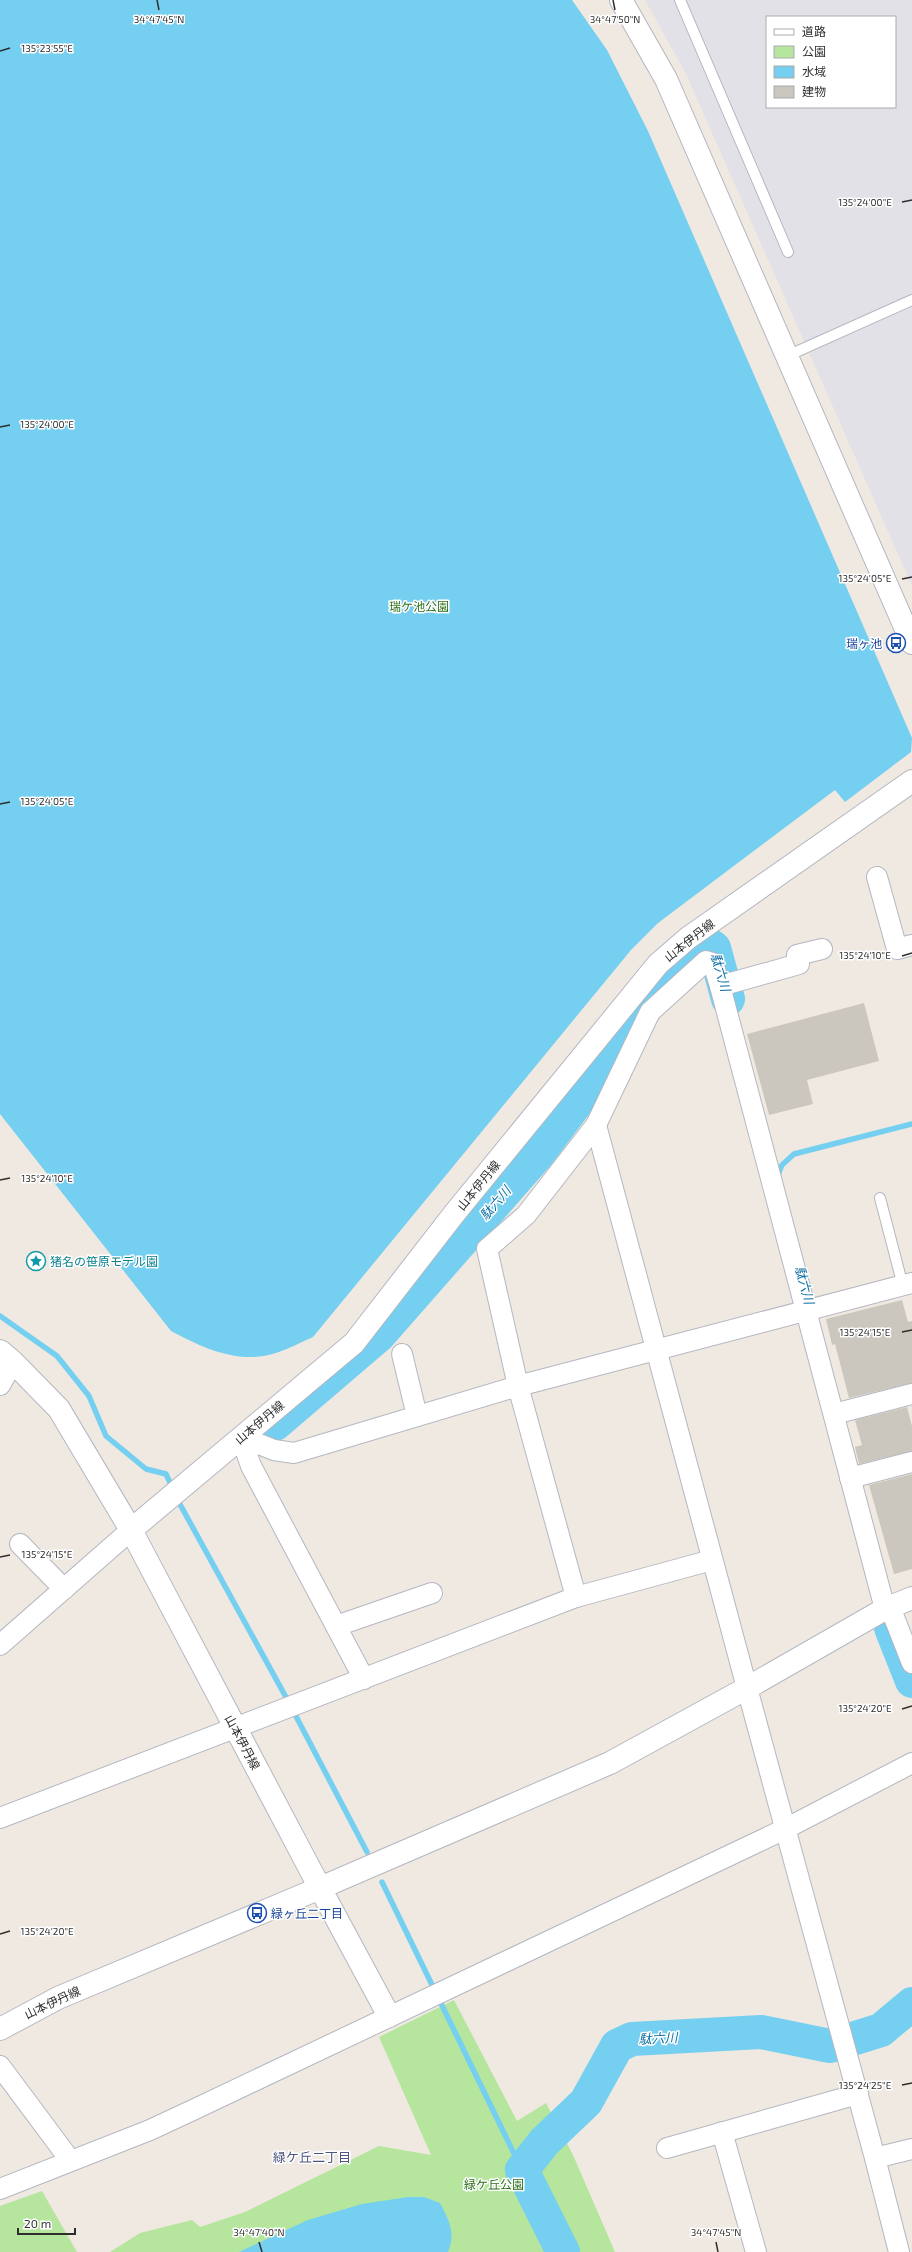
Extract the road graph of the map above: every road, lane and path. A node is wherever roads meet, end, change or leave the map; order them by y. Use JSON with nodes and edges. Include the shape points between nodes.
{"nodes":[{"id":1,"x":621,"y":0,"type":"edge"},
{"id":2,"x":680,"y":0,"type":"edge"},
{"id":3,"x":788,"y":252,"type":"dead end"},
{"id":4,"x":912,"y":300,"type":"edge"},
{"id":5,"x":787,"y":356,"type":"junction"},
{"id":6,"x":912,"y":643,"type":"edge"},
{"id":7,"x":912,"y":781,"type":"edge"},
{"id":8,"x":877,"y":878,"type":"dead end"},
{"id":9,"x":912,"y":945,"type":"edge"},
{"id":10,"x":822,"y":949,"type":"dead end"},
{"id":11,"x":723,"y":985,"type":"junction"},
{"id":12,"x":596,"y":1125,"type":"junction"},
{"id":13,"x":880,"y":1198,"type":"dead end"},
{"id":14,"x":908,"y":1284,"type":"edge"},
{"id":15,"x":811,"y":1310,"type":"junction"},
{"id":16,"x":656,"y":1351,"type":"junction"},
{"id":17,"x":402,"y":1354,"type":"dead end"},
{"id":18,"x":7,"y":1356,"type":"edge"},
{"id":19,"x":0,"y":1385,"type":"edge"},
{"id":20,"x":518,"y":1386,"type":"junction"},
{"id":21,"x":912,"y":1394,"type":"edge"},
{"id":22,"x":834,"y":1414,"type":"junction"},
{"id":23,"x":417,"y":1416,"type":"junction"},
{"id":24,"x":241,"y":1436,"type":"junction"},
{"id":25,"x":912,"y":1462,"type":"edge"},
{"id":26,"x":856,"y":1477,"type":"junction"},
{"id":27,"x":131,"y":1530,"type":"junction"},
{"id":28,"x":20,"y":1544,"type":"dead end"},
{"id":29,"x":712,"y":1560,"type":"junction"},
{"id":30,"x":64,"y":1589,"type":"junction"},
{"id":31,"x":432,"y":1593,"type":"dead end"},
{"id":32,"x":576,"y":1597,"type":"junction"},
{"id":33,"x":912,"y":1598,"type":"edge"},
{"id":34,"x":888,"y":1608,"type":"junction"},
{"id":35,"x":336,"y":1626,"type":"junction"},
{"id":36,"x":0,"y":1645,"type":"edge"},
{"id":37,"x":912,"y":1663,"type":"edge"},
{"id":38,"x":364,"y":1679,"type":"junction"},
{"id":39,"x":747,"y":1688,"type":"junction"},
{"id":40,"x":236,"y":1727,"type":"junction"},
{"id":41,"x":912,"y":1763,"type":"edge"},
{"id":42,"x":0,"y":1818,"type":"edge"},
{"id":43,"x":785,"y":1829,"type":"junction"},
{"id":44,"x":320,"y":1888,"type":"junction"},
{"id":45,"x":389,"y":2016,"type":"junction"},
{"id":46,"x":0,"y":2029,"type":"edge"},
{"id":47,"x":0,"y":2066,"type":"edge"},
{"id":48,"x":858,"y":2094,"type":"junction"},
{"id":49,"x":722,"y":2132,"type":"junction"},
{"id":50,"x":667,"y":2148,"type":"dead end"},
{"id":51,"x":912,"y":2149,"type":"edge"},
{"id":52,"x":875,"y":2158,"type":"junction"},
{"id":53,"x":70,"y":2160,"type":"junction"},
{"id":54,"x":0,"y":2189,"type":"edge"},
{"id":55,"x":756,"y":2252,"type":"edge"},
{"id":56,"x":899,"y":2252,"type":"edge"}],
"edges":[{"from":1,"to":5,"type":"main road","via":[[666,79]]},
{"from":2,"to":3,"type":"lane"},
{"from":4,"to":5,"type":"lane"},
{"from":5,"to":6,"type":"main road"},
{"from":7,"to":24,"type":"main road","name":"山本伊丹線","via":[[688,938],[658,964],[454,1214],[354,1343]]},
{"from":8,"to":9,"type":"street","via":[[897,949]]},
{"from":10,"to":11,"type":"street","via":[[797,956],[800,964]]},
{"from":11,"to":12,"type":"street","via":[[713,963],[706,961],[650,1012]]},
{"from":11,"to":15,"type":"street"},
{"from":12,"to":16,"type":"street"},
{"from":12,"to":20,"type":"street","via":[[526,1214],[487,1249]]},
{"from":13,"to":14,"type":"lane"},
{"from":14,"to":15,"type":"street"},
{"from":15,"to":16,"type":"street"},
{"from":15,"to":22,"type":"street"},
{"from":16,"to":20,"type":"street"},
{"from":16,"to":29,"type":"street"},
{"from":17,"to":23,"type":"street"},
{"from":18,"to":19,"type":"street"},
{"from":18,"to":27,"type":"main road","via":[[59,1409]]},
{"from":20,"to":23,"type":"street"},
{"from":20,"to":32,"type":"street"},
{"from":21,"to":22,"type":"street"},
{"from":22,"to":26,"type":"street"},
{"from":23,"to":24,"type":"street","via":[[294,1453],[274,1450]]},
{"from":24,"to":27,"type":"main road","name":"山本伊丹線"},
{"from":24,"to":35,"type":"street","via":[[251,1466]]},
{"from":25,"to":26,"type":"street"},
{"from":26,"to":34,"type":"street"},
{"from":27,"to":30,"type":"street"},
{"from":27,"to":40,"type":"main road","name":"山本伊丹線"},
{"from":28,"to":30,"type":"street"},
{"from":29,"to":32,"type":"street"},
{"from":29,"to":39,"type":"street"},
{"from":30,"to":36,"type":"street"},
{"from":31,"to":35,"type":"street"},
{"from":32,"to":38,"type":"street"},
{"from":33,"to":34,"type":"main road"},
{"from":34,"to":37,"type":"street"},
{"from":34,"to":39,"type":"main road"},
{"from":35,"to":38,"type":"street"},
{"from":38,"to":40,"type":"street"},
{"from":39,"to":43,"type":"street"},
{"from":39,"to":44,"type":"main road","via":[[610,1763]]},
{"from":40,"to":42,"type":"street"},
{"from":40,"to":44,"type":"main road","name":"山本伊丹線"},
{"from":41,"to":43,"type":"street"},
{"from":43,"to":45,"type":"street"},
{"from":43,"to":48,"type":"street"},
{"from":44,"to":45,"type":"main road"},
{"from":44,"to":46,"type":"main road","name":"山本伊丹線","via":[[58,1998]]},
{"from":45,"to":53,"type":"street","via":[[150,2130]]},
{"from":47,"to":53,"type":"street"},
{"from":48,"to":49,"type":"street"},
{"from":48,"to":52,"type":"street"},
{"from":49,"to":50,"type":"street"},
{"from":49,"to":55,"type":"street"},
{"from":51,"to":52,"type":"street"},
{"from":52,"to":56,"type":"street"},
{"from":53,"to":54,"type":"street"}]}
